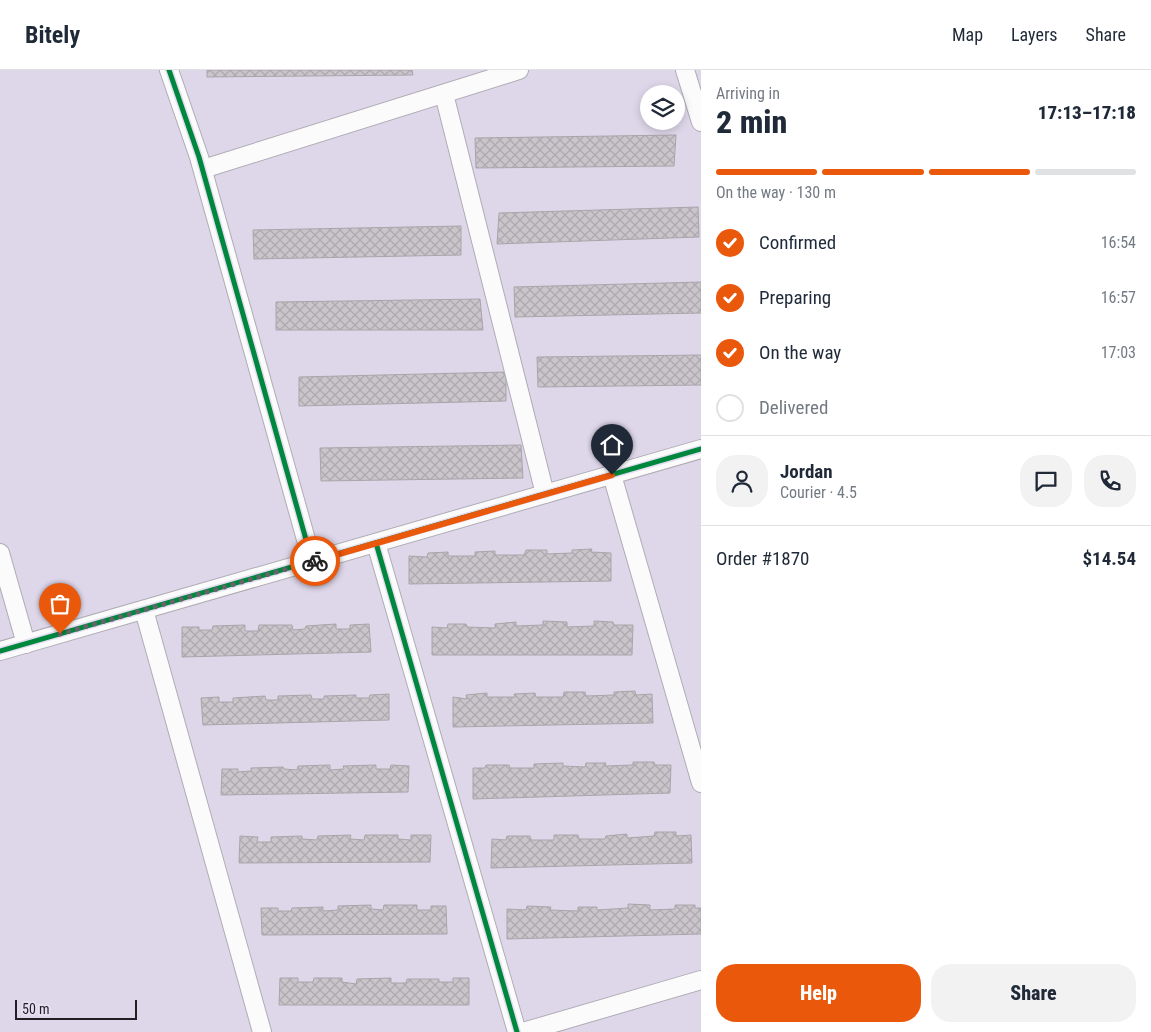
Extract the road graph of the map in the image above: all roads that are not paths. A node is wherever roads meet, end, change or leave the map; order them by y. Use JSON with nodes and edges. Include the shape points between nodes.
{"nodes":[{"id":1,"x":169,"y":70,"type":"edge"},
{"id":2,"x":519,"y":70,"type":"edge"},
{"id":3,"x":685,"y":70,"type":"edge"},
{"id":4,"x":444,"y":94,"type":"junction"},
{"id":5,"x":701,"y":122,"type":"edge"},
{"id":6,"x":203,"y":170,"type":"junction"},
{"id":7,"x":701,"y":449,"type":"edge"},
{"id":8,"x":612,"y":475,"type":"junction"},
{"id":9,"x":545,"y":494,"type":"junction"},
{"id":10,"x":376,"y":543,"type":"junction"},
{"id":11,"x":0,"y":553,"type":"edge"},
{"id":12,"x":312,"y":561,"type":"junction"},
{"id":13,"x":144,"y":610,"type":"junction"},
{"id":14,"x":26,"y":644,"type":"junction"},
{"id":15,"x":0,"y":652,"type":"edge"},
{"id":16,"x":701,"y":783,"type":"edge"},
{"id":17,"x":701,"y":980,"type":"edge"},
{"id":18,"x":262,"y":1032,"type":"edge"},
{"id":19,"x":517,"y":1032,"type":"edge"},
{"id":20,"x":523,"y":1032,"type":"edge"}],
"edges":[{"from":1,"to":6,"type":"street"},
{"from":2,"to":4,"type":"street"},
{"from":3,"to":5,"type":"street"},
{"from":4,"to":6,"type":"street"},
{"from":4,"to":9,"type":"street"},
{"from":6,"to":12,"type":"street"},
{"from":7,"to":8,"type":"street"},
{"from":8,"to":9,"type":"street"},
{"from":8,"to":16,"type":"street"},
{"from":9,"to":10,"type":"street"},
{"from":10,"to":12,"type":"street"},
{"from":10,"to":19,"type":"street"},
{"from":11,"to":14,"type":"street"},
{"from":12,"to":13,"type":"street"},
{"from":13,"to":14,"type":"street"},
{"from":13,"to":18,"type":"street"},
{"from":14,"to":15,"type":"street"},
{"from":17,"to":20,"type":"street"}]}
